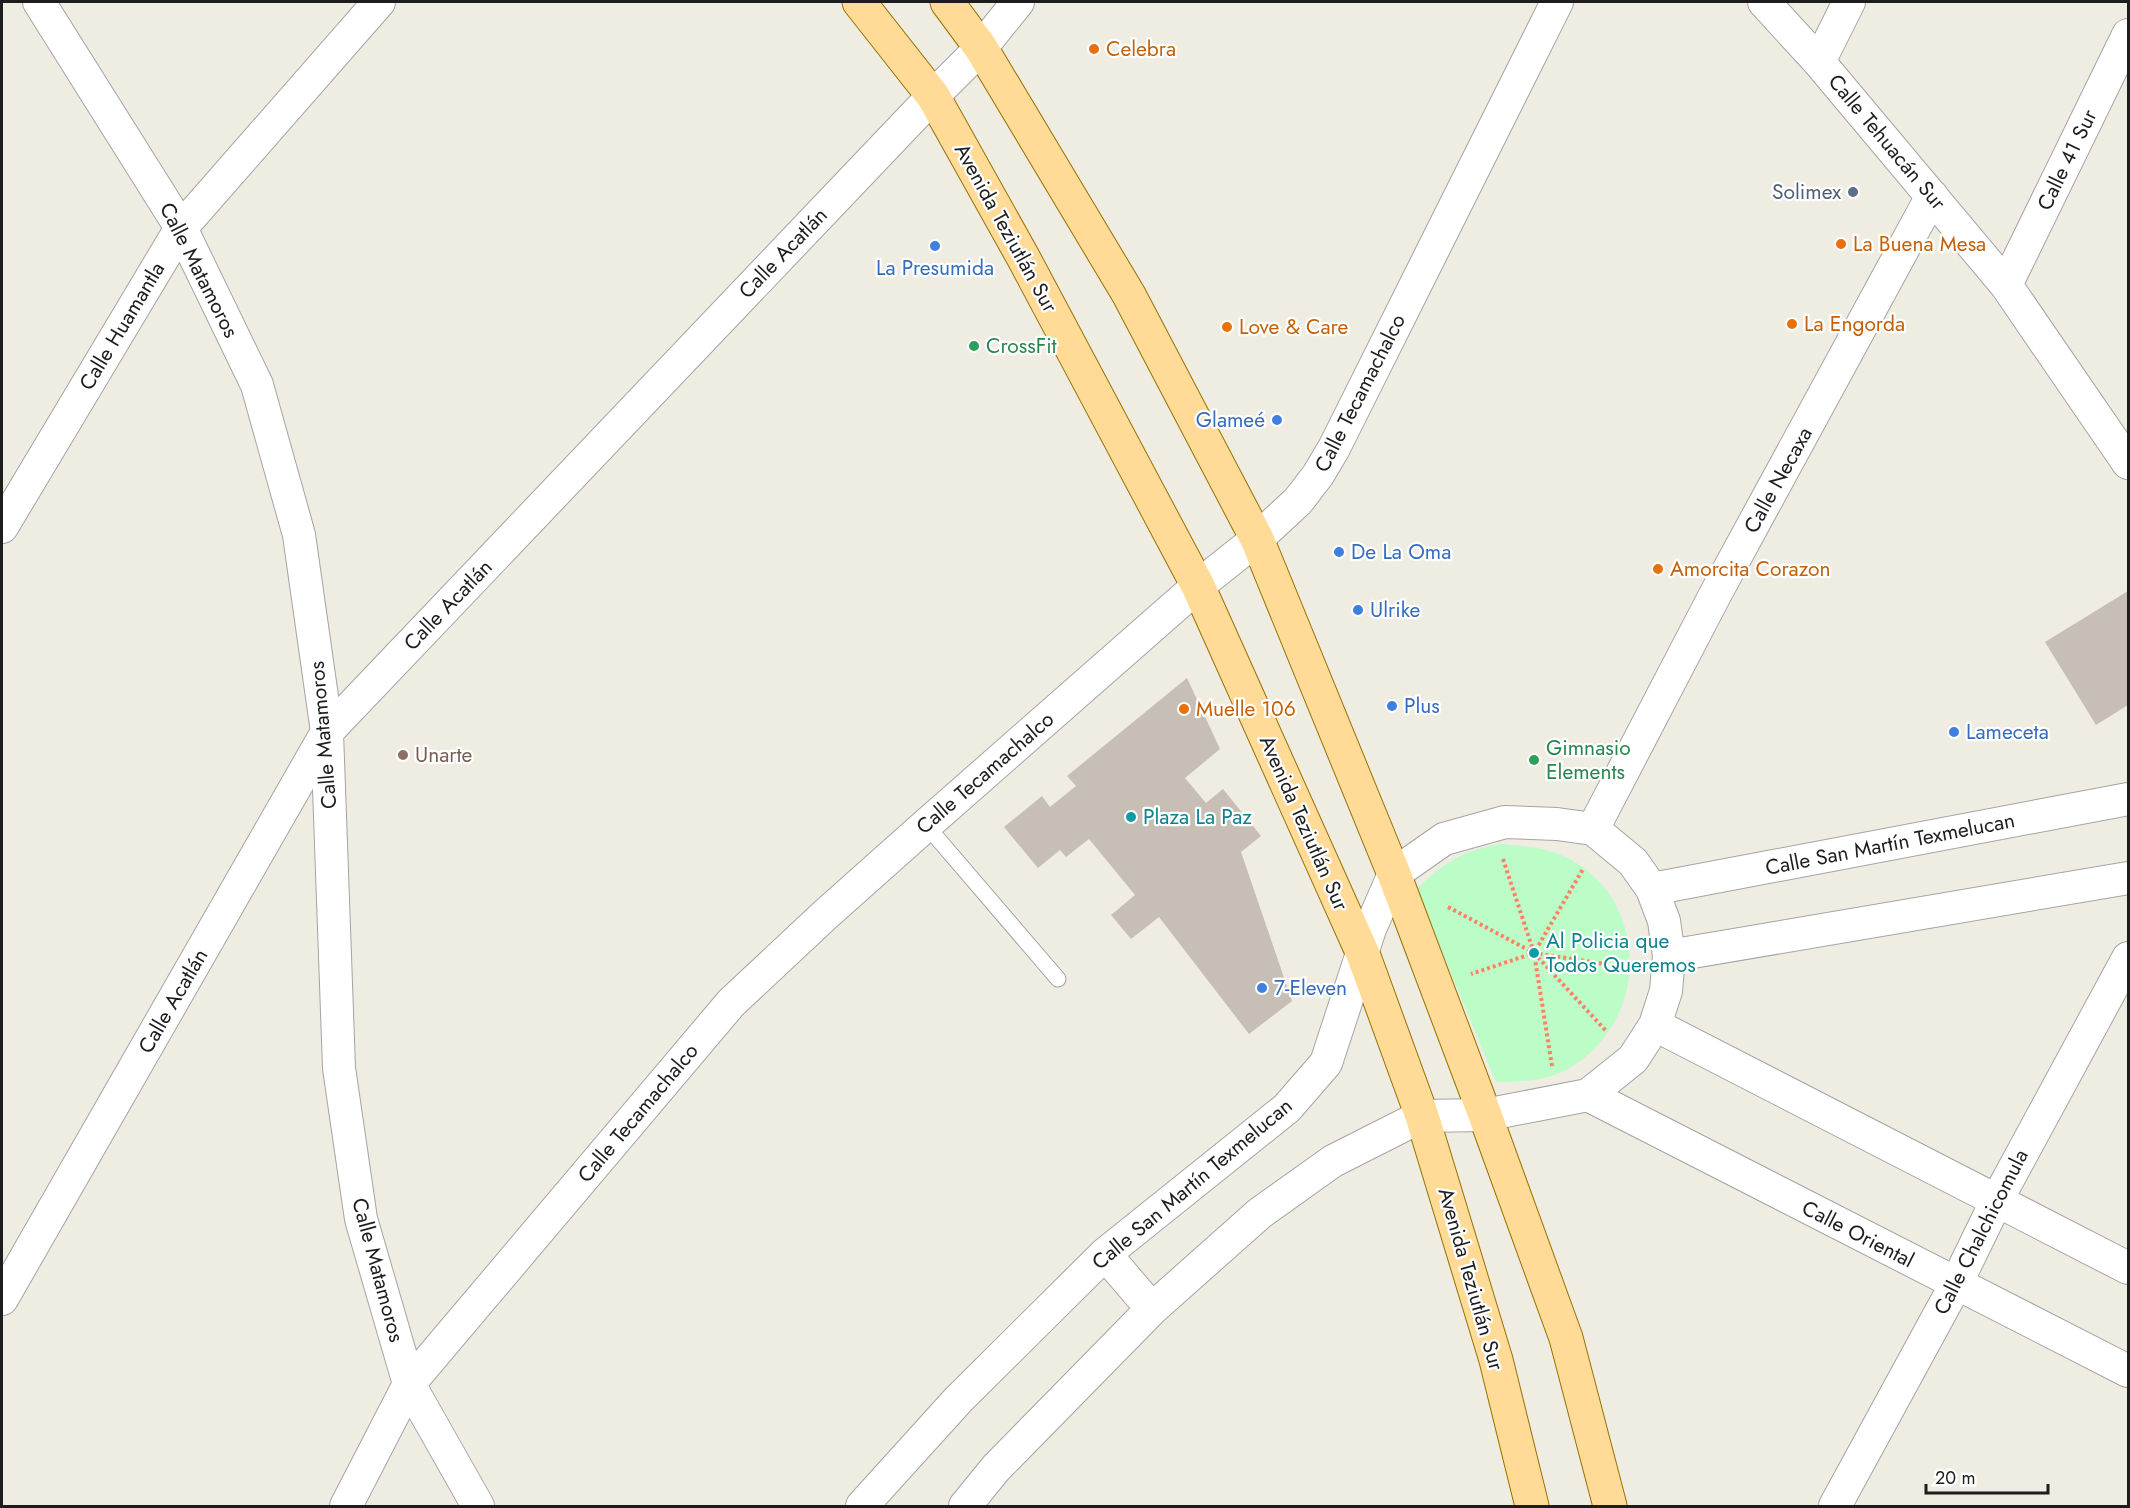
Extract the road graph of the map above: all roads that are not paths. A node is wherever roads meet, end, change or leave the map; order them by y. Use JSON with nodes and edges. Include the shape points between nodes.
{"nodes":[{"id":1,"x":39,"y":2,"type":"edge"},
{"id":2,"x":379,"y":2,"type":"edge"},
{"id":3,"x":859,"y":2,"type":"edge"},
{"id":4,"x":947,"y":2,"type":"edge"},
{"id":5,"x":1018,"y":2,"type":"edge"},
{"id":6,"x":1557,"y":2,"type":"edge"},
{"id":7,"x":1764,"y":2,"type":"edge"},
{"id":8,"x":1849,"y":2,"type":"edge"},
{"id":9,"x":2128,"y":34,"type":"edge"},
{"id":10,"x":981,"y":48,"type":"junction"},
{"id":11,"x":1819,"y":62,"type":"junction"},
{"id":12,"x":933,"y":96,"type":"junction"},
{"id":13,"x":1932,"y":196,"type":"junction"},
{"id":14,"x":181,"y":228,"type":"junction"},
{"id":15,"x":2006,"y":285,"type":"junction"},
{"id":16,"x":2128,"y":463,"type":"edge"},
{"id":17,"x":2,"y":527,"type":"edge"},
{"id":18,"x":1257,"y":539,"type":"junction"},
{"id":19,"x":1198,"y":586,"type":"junction"},
{"id":20,"x":327,"y":732,"type":"junction"},
{"id":21,"x":2128,"y":799,"type":"edge"},
{"id":22,"x":926,"y":825,"type":"junction"},
{"id":23,"x":1593,"y":829,"type":"junction"},
{"id":24,"x":1394,"y":874,"type":"junction"},
{"id":25,"x":2128,"y":879,"type":"edge"},
{"id":26,"x":1652,"y":889,"type":"junction"},
{"id":27,"x":1363,"y":954,"type":"junction"},
{"id":28,"x":1669,"y":956,"type":"junction"},
{"id":29,"x":2128,"y":958,"type":"edge"},
{"id":30,"x":1058,"y":979,"type":"dead end"},
{"id":31,"x":1655,"y":1025,"type":"junction"},
{"id":32,"x":1588,"y":1095,"type":"junction"},
{"id":33,"x":1485,"y":1115,"type":"junction"},
{"id":34,"x":1422,"y":1116,"type":"junction"},
{"id":35,"x":1997,"y":1200,"type":"junction"},
{"id":36,"x":1105,"y":1254,"type":"junction"},
{"id":37,"x":2128,"y":1268,"type":"edge"},
{"id":38,"x":1956,"y":1284,"type":"junction"},
{"id":39,"x":2,"y":1299,"type":"edge"},
{"id":40,"x":1152,"y":1309,"type":"junction"},
{"id":41,"x":2128,"y":1371,"type":"edge"},
{"id":42,"x":409,"y":1384,"type":"junction"},
{"id":43,"x":346,"y":1506,"type":"edge"},
{"id":44,"x":478,"y":1506,"type":"edge"},
{"id":45,"x":862,"y":1506,"type":"edge"},
{"id":46,"x":965,"y":1506,"type":"edge"},
{"id":47,"x":1532,"y":1506,"type":"edge"},
{"id":48,"x":1610,"y":1506,"type":"edge"},
{"id":49,"x":1834,"y":1506,"type":"edge"}],
"edges":[{"from":1,"to":14,"type":"street","name":"Calle Matamoros"},
{"from":2,"to":14,"type":"street","name":"Calle Huamantla"},
{"from":3,"to":12,"type":"main road","name":"Avenida Teziutlán Sur"},
{"from":4,"to":10,"type":"main road"},
{"from":5,"to":10,"type":"street","name":"Calle Acatlán"},
{"from":6,"to":18,"type":"street","name":"Calle Tecamachalco","via":[[1318,476],[1298,501]]},
{"from":7,"to":11,"type":"street","name":"Calle Tehuacán Sur"},
{"from":8,"to":11,"type":"street"},
{"from":9,"to":15,"type":"street","name":"Calle 41 Sur"},
{"from":10,"to":12,"type":"street","name":"Calle Acatlán"},
{"from":10,"to":18,"type":"main road","via":[[1129,295]]},
{"from":11,"to":13,"type":"street","name":"Calle Tehuacán Sur"},
{"from":12,"to":19,"type":"main road","name":"Avenida Teziutlán Sur","via":[[1029,267]]},
{"from":12,"to":20,"type":"street","name":"Calle Acatlán"},
{"from":13,"to":15,"type":"street","name":"Calle Tehuacán Sur"},
{"from":13,"to":23,"type":"street","name":"Calle Necaxa"},
{"from":14,"to":17,"type":"street","name":"Calle Huamantla"},
{"from":14,"to":20,"type":"street","name":"Calle Matamoros","via":[[257,385],[299,535]]},
{"from":15,"to":16,"type":"street","name":"Calle Tehuacán Sur"},
{"from":18,"to":19,"type":"street","name":"Calle Tecamachalco"},
{"from":18,"to":24,"type":"main road"},
{"from":19,"to":22,"type":"street","name":"Calle Tecamachalco"},
{"from":19,"to":27,"type":"main road","name":"Avenida Teziutlán Sur"},
{"from":20,"to":39,"type":"street","name":"Calle Acatlán"},
{"from":20,"to":42,"type":"street","name":"Calle Matamoros","via":[[339,1068],[361,1219]]},
{"from":21,"to":26,"type":"street","name":"Calle San Martín Texmelucan"},
{"from":22,"to":30,"type":"lane"},
{"from":22,"to":42,"type":"street","name":"Calle Tecamachalco","via":[[731,1003]]},
{"from":23,"to":24,"type":"street","via":[[1504,822],[1444,839]]},
{"from":23,"to":26,"type":"street","via":[[1633,862]]},
{"from":24,"to":27,"type":"street","name":"Calle San Martín Texmelucan"},
{"from":24,"to":33,"type":"main road"},
{"from":25,"to":28,"type":"street"},
{"from":26,"to":28,"type":"street","via":[[1664,921]]},
{"from":27,"to":34,"type":"main road","name":"Avenida Teziutlán Sur"},
{"from":27,"to":36,"type":"street","name":"Calle San Martín Texmelucan","via":[[1326,1063],[1287,1108]]},
{"from":28,"to":31,"type":"street","via":[[1666,991]]},
{"from":29,"to":35,"type":"street","name":"Calle Chalchicomula"},
{"from":31,"to":32,"type":"street","via":[[1633,1059]]},
{"from":31,"to":35,"type":"street"},
{"from":32,"to":33,"type":"street"},
{"from":32,"to":38,"type":"street","name":"Calle Oriental"},
{"from":33,"to":34,"type":"street"},
{"from":33,"to":48,"type":"main road","via":[[1566,1338]]},
{"from":34,"to":40,"type":"street","via":[[1333,1161],[1269,1207]]},
{"from":34,"to":47,"type":"main road","name":"Avenida Teziutlán Sur","via":[[1496,1360]]},
{"from":35,"to":37,"type":"street"},
{"from":35,"to":38,"type":"street","name":"Calle Chalchicomula"},
{"from":36,"to":40,"type":"street"},
{"from":36,"to":45,"type":"street","name":"Calle San Martín Texmelucan","via":[[958,1400]]},
{"from":38,"to":41,"type":"street","name":"Calle Oriental"},
{"from":38,"to":49,"type":"street","name":"Calle Chalchicomula"},
{"from":40,"to":46,"type":"street","via":[[996,1468]]},
{"from":42,"to":43,"type":"street","name":"Calle Tecamachalco"},
{"from":42,"to":44,"type":"street","name":"Calle Matamoros"}]}
